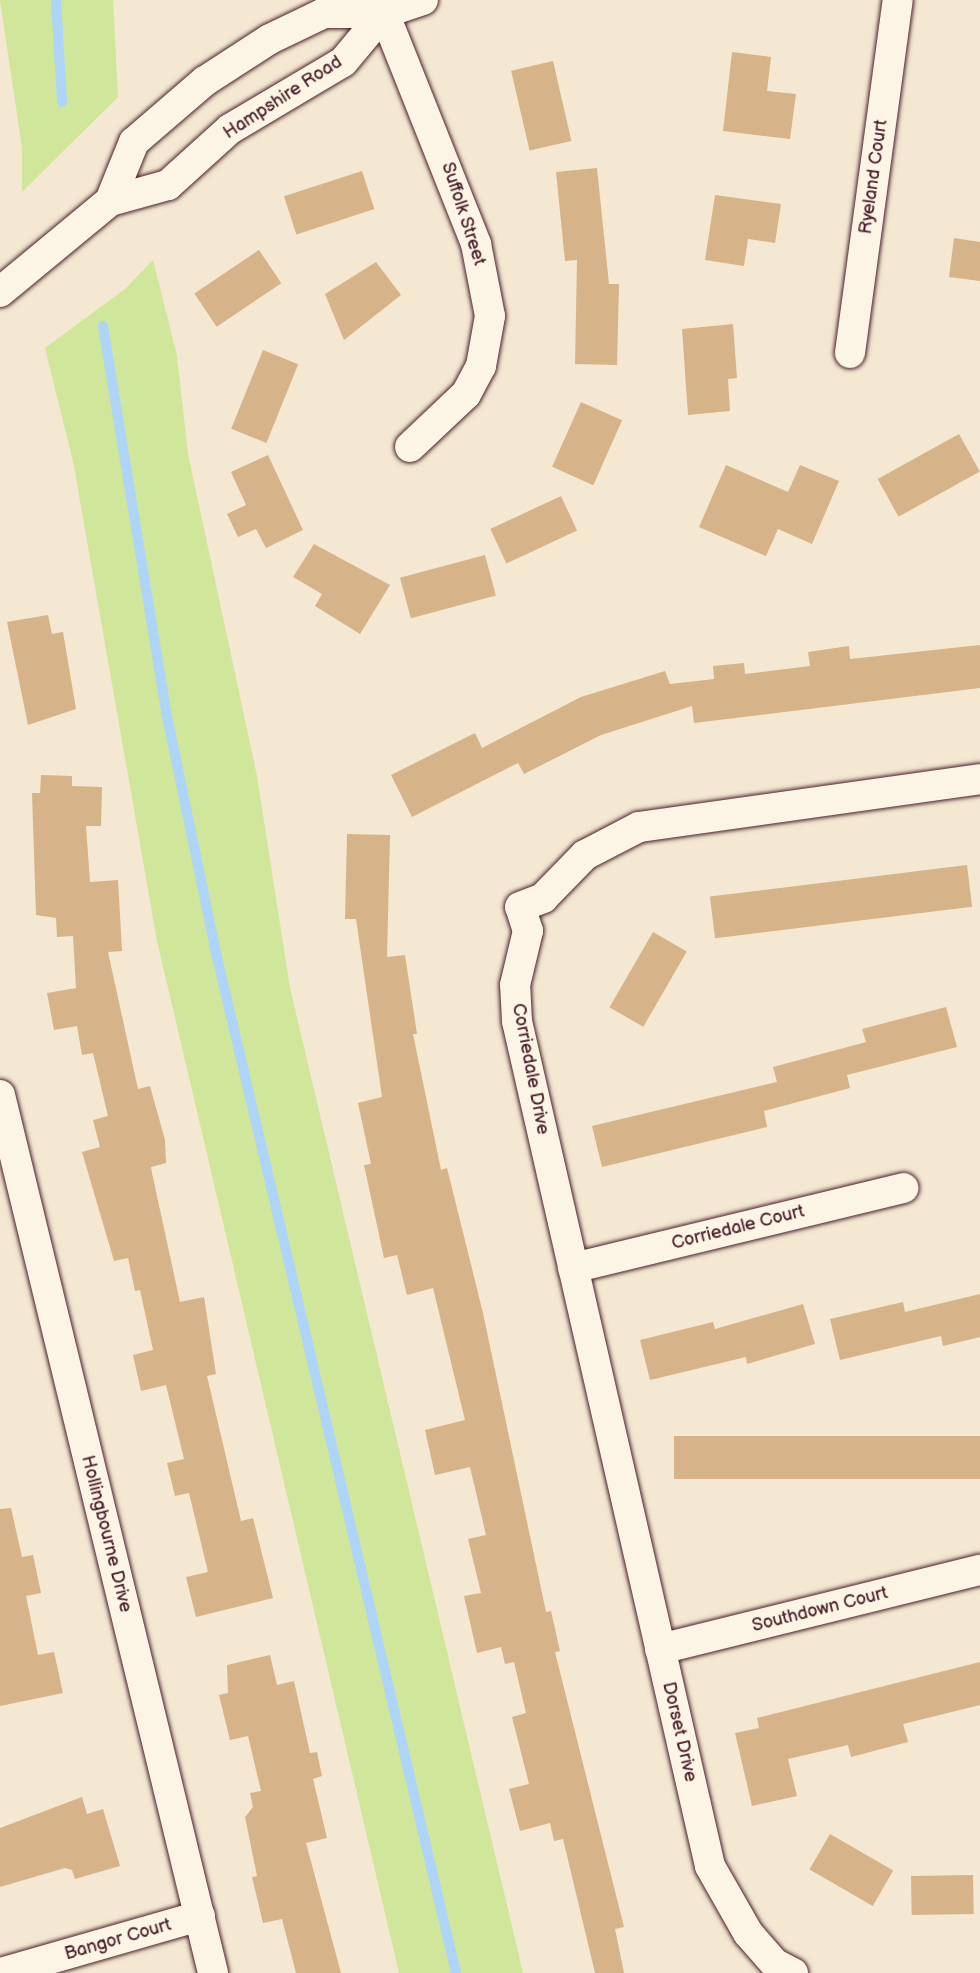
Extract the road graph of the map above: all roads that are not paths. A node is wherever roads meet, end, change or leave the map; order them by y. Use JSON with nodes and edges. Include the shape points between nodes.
{"nodes":[{"id":1,"x":423,"y":0,"type":"edge"},
{"id":2,"x":898,"y":0,"type":"edge"},
{"id":3,"x":382,"y":7,"type":"edge"},
{"id":4,"x":110,"y":201,"type":"junction"},
{"id":5,"x":0,"y":292,"type":"edge"},
{"id":6,"x":850,"y":354,"type":"dead end"},
{"id":7,"x":410,"y":447,"type":"dead end"},
{"id":8,"x":980,"y":779,"type":"edge"},
{"id":9,"x":0,"y":1095,"type":"edge"},
{"id":10,"x":903,"y":1188,"type":"dead end"},
{"id":11,"x":573,"y":1268,"type":"junction"},
{"id":12,"x":618,"y":1464,"type":"joint"},
{"id":13,"x":980,"y":1570,"type":"edge"},
{"id":14,"x":660,"y":1649,"type":"junction"},
{"id":15,"x":200,"y":1916,"type":"junction"},
{"id":16,"x":778,"y":1970,"type":"edge"},
{"id":17,"x":1,"y":1973,"type":"edge"},
{"id":18,"x":213,"y":1973,"type":"edge"}],
"edges":[{"from":1,"to":3,"type":"street","name":"Hampshire Road"},
{"from":2,"to":6,"type":"street","name":"Ryeland Court"},
{"from":3,"to":4,"type":"street","name":"Hampshire Road","via":[[342,62],[230,129],[168,185]]},
{"from":3,"to":4,"type":"street","name":"Hampshire Road","via":[[324,13],[270,39],[205,81],[134,142]]},
{"from":3,"to":7,"type":"street","name":"Suffolk Street","via":[[476,244],[490,316],[482,366],[466,394]]},
{"from":4,"to":5,"type":"street","name":"Hampshire Road"},
{"from":8,"to":11,"type":"street","name":"Corriedale Drive","via":[[639,827],[585,855],[543,897],[520,907],[528,931],[515,985],[517,1021]]},
{"from":9,"to":15,"type":"street","name":"Hollingbourne Drive"},
{"from":10,"to":11,"type":"street","name":"Corriedale Court"},
{"from":11,"to":12,"type":"street","name":"Corriedale Drive"},
{"from":12,"to":14,"type":"street","name":"Dorset Drive"},
{"from":13,"to":14,"type":"street","name":"Southdown Court"},
{"from":14,"to":16,"type":"street","name":"Dorset Drive","via":[[710,1866],[727,1905]]},
{"from":15,"to":17,"type":"street","name":"Bangor Court"},
{"from":15,"to":18,"type":"street","name":"Hollingbourne Drive"}]}
